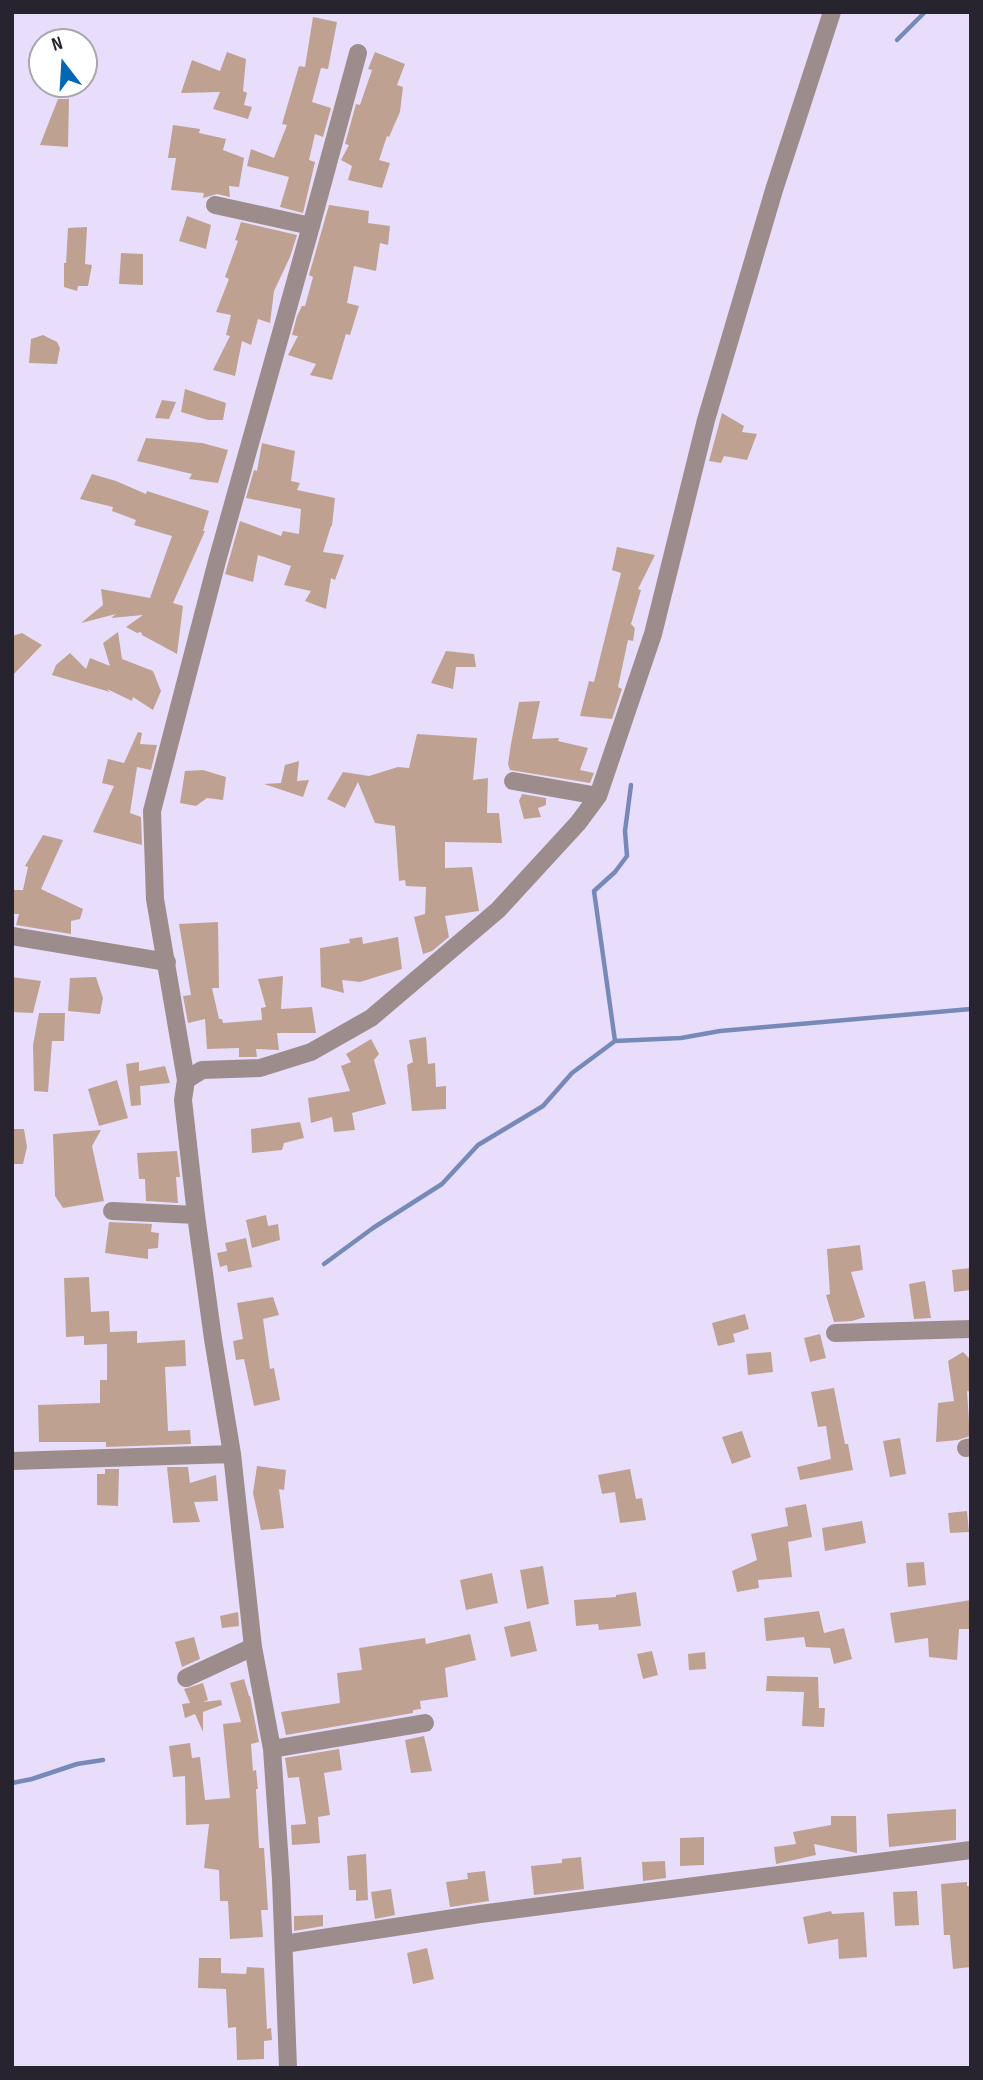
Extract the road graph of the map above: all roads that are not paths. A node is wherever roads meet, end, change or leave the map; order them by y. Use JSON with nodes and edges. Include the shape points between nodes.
{"nodes":[{"id":1,"x":832,"y":12,"type":"edge"},
{"id":2,"x":358,"y":52,"type":"dead end"},
{"id":3,"x":215,"y":205,"type":"dead end"},
{"id":4,"x":312,"y":226,"type":"junction"},
{"id":5,"x":513,"y":781,"type":"dead end"},
{"id":6,"x":598,"y":796,"type":"junction"},
{"id":7,"x":12,"y":936,"type":"edge"},
{"id":8,"x":167,"y":961,"type":"junction"},
{"id":9,"x":186,"y":1080,"type":"junction"},
{"id":10,"x":112,"y":1212,"type":"dead end"},
{"id":11,"x":196,"y":1215,"type":"junction"},
{"id":12,"x":971,"y":1329,"type":"edge"},
{"id":13,"x":835,"y":1333,"type":"dead end"},
{"id":14,"x":232,"y":1454,"type":"junction"},
{"id":15,"x":12,"y":1461,"type":"edge"},
{"id":16,"x":253,"y":1647,"type":"junction"},
{"id":17,"x":186,"y":1678,"type":"dead end"},
{"id":18,"x":425,"y":1723,"type":"dead end"},
{"id":19,"x":272,"y":1749,"type":"junction"},
{"id":20,"x":971,"y":1850,"type":"edge"},
{"id":21,"x":284,"y":1944,"type":"junction"},
{"id":22,"x":288,"y":2068,"type":"edge"}],
"edges":[{"from":1,"to":6,"type":"street","via":[[710,407],[653,634]]},
{"from":2,"to":4,"type":"street"},
{"from":3,"to":4,"type":"street"},
{"from":4,"to":8,"type":"street","via":[[152,811],[155,899]]},
{"from":5,"to":6,"type":"street"},
{"from":6,"to":9,"type":"street","via":[[498,910],[371,1018],[311,1052],[261,1068],[202,1070]]},
{"from":7,"to":8,"type":"street"},
{"from":8,"to":9,"type":"street"},
{"from":9,"to":11,"type":"street","via":[[183,1100]]},
{"from":10,"to":11,"type":"street"},
{"from":11,"to":14,"type":"street"},
{"from":12,"to":13,"type":"street"},
{"from":14,"to":15,"type":"street"},
{"from":14,"to":16,"type":"street"},
{"from":16,"to":17,"type":"street"},
{"from":16,"to":19,"type":"street"},
{"from":18,"to":19,"type":"street"},
{"from":19,"to":21,"type":"street"},
{"from":20,"to":21,"type":"street"},
{"from":21,"to":22,"type":"street"}]}
